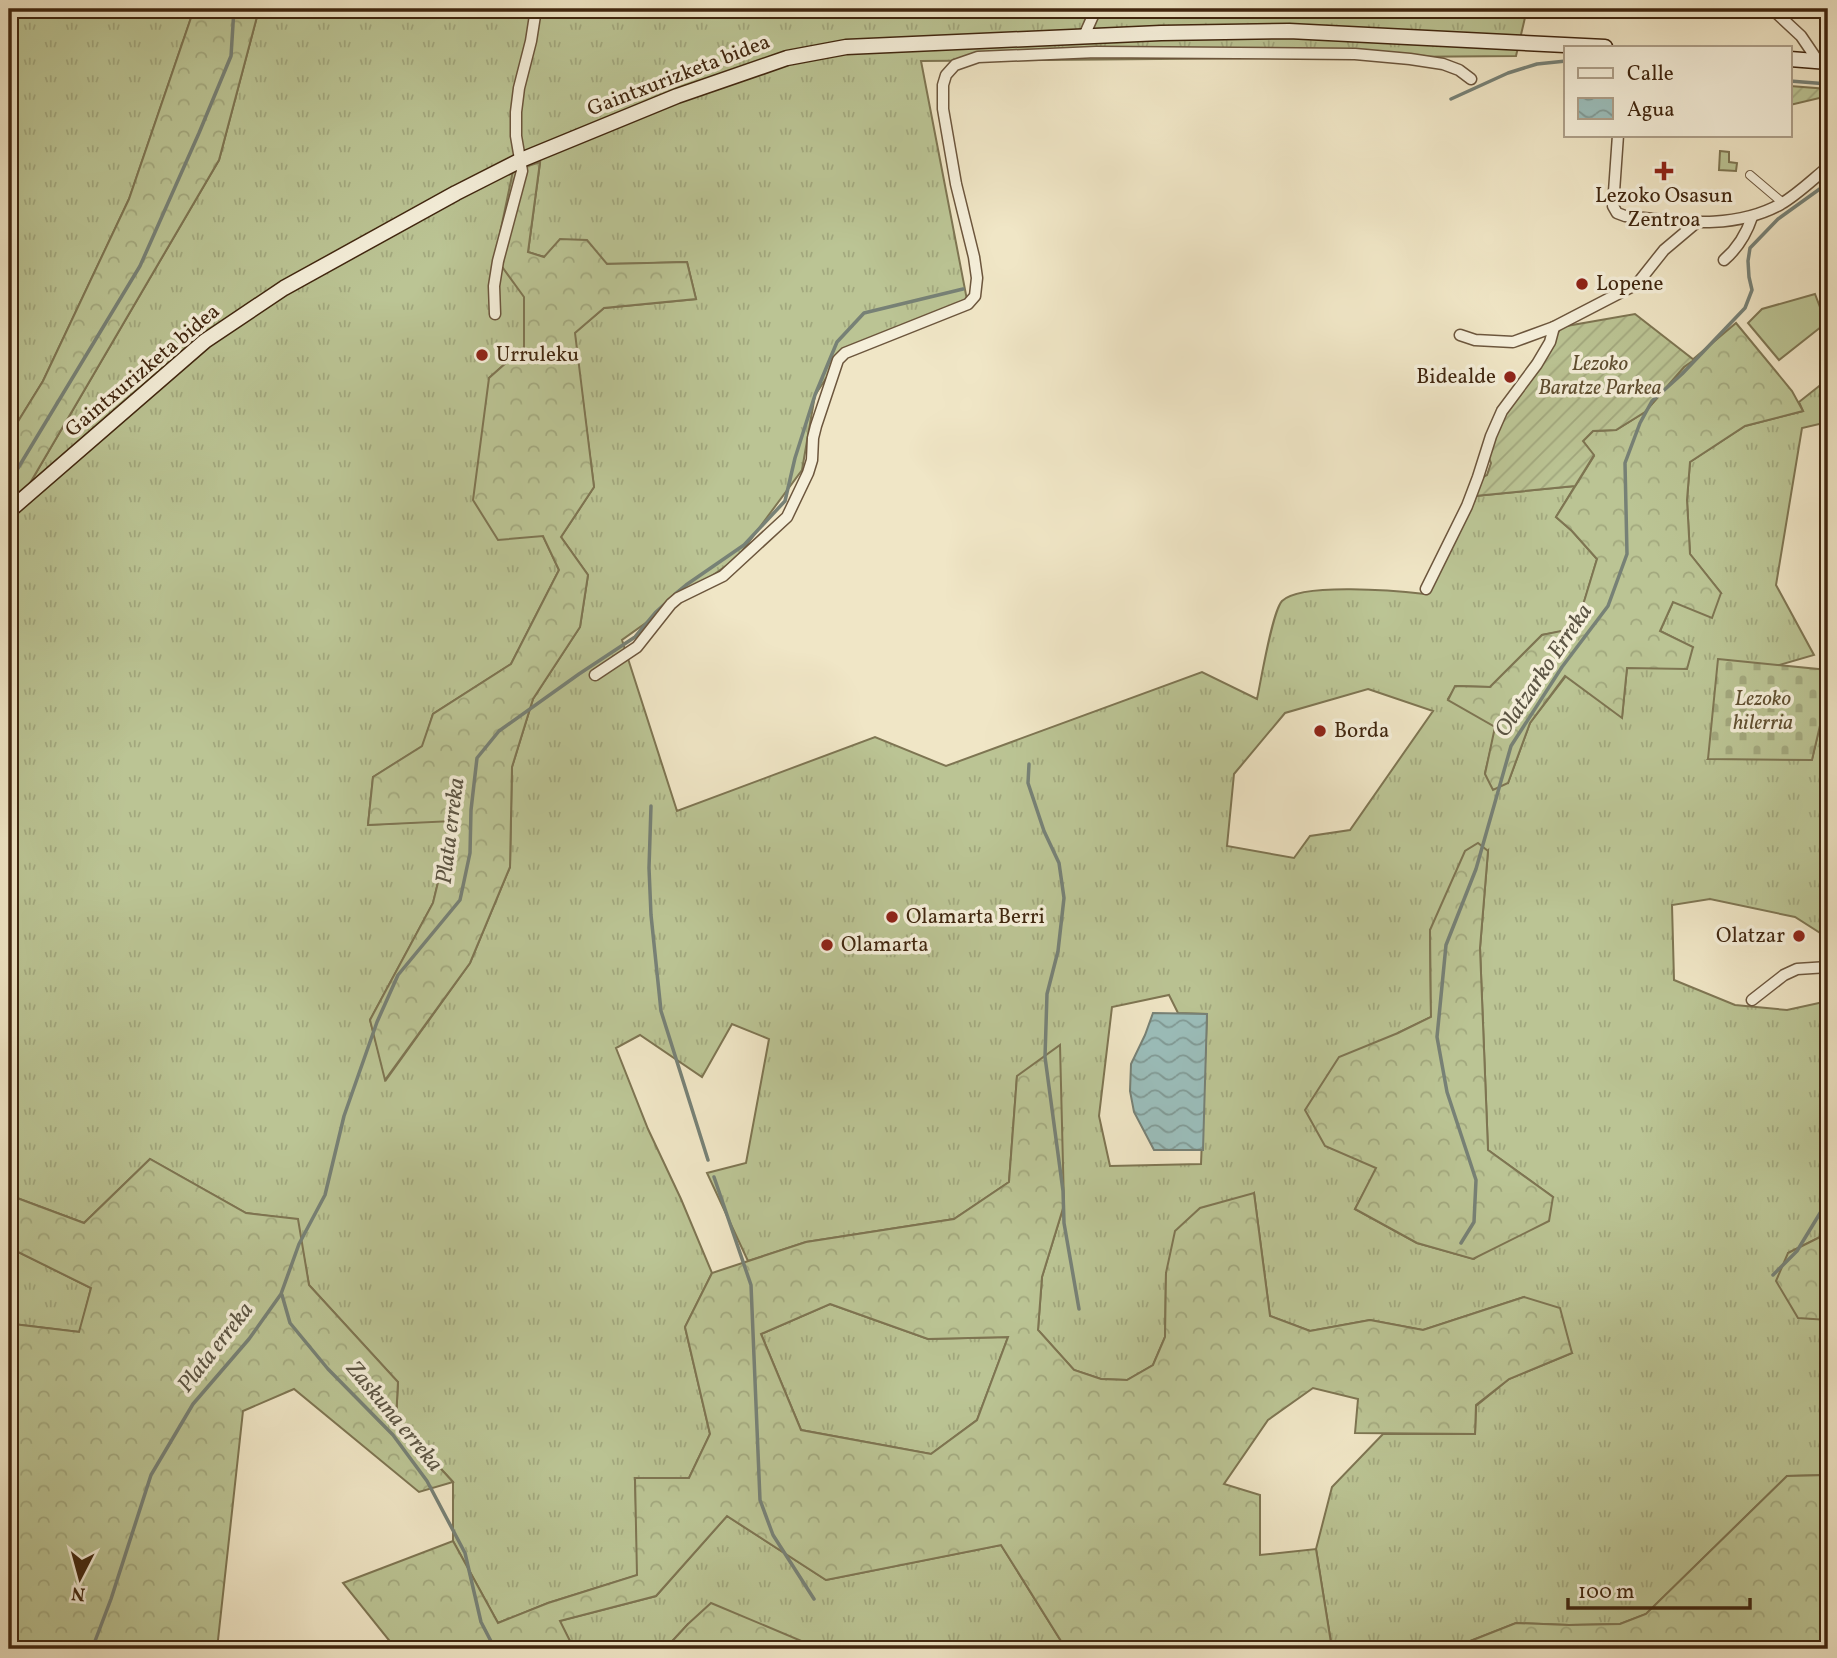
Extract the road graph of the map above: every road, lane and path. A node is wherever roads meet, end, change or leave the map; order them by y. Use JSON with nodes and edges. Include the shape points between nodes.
{"nodes":[{"id":1,"x":536,"y":9,"type":"edge"},
{"id":2,"x":1096,"y":9,"type":"edge"},
{"id":3,"x":1772,"y":9,"type":"edge"},
{"id":4,"x":1084,"y":36,"type":"junction"},
{"id":5,"x":1585,"y":46,"type":"edge"},
{"id":6,"x":1792,"y":60,"type":"edge"},
{"id":7,"x":1823,"y":62,"type":"edge"},
{"id":8,"x":1471,"y":79,"type":"dead end"},
{"id":9,"x":1618,"y":136,"type":"edge"},
{"id":10,"x":521,"y":160,"type":"junction"},
{"id":11,"x":1828,"y":167,"type":"edge"},
{"id":12,"x":1750,"y":175,"type":"dead end"},
{"id":13,"x":1783,"y":203,"type":"junction"},
{"id":14,"x":1752,"y":217,"type":"junction"},
{"id":15,"x":1696,"y":223,"type":"junction"},
{"id":16,"x":1724,"y":260,"type":"dead end"},
{"id":17,"x":495,"y":314,"type":"dead end"},
{"id":18,"x":1554,"y":327,"type":"junction"},
{"id":19,"x":1460,"y":335,"type":"dead end"},
{"id":20,"x":9,"y":511,"type":"edge"},
{"id":21,"x":1426,"y":589,"type":"dead end"},
{"id":22,"x":594,"y":675,"type":"dead end"},
{"id":23,"x":1828,"y":967,"type":"edge"},
{"id":24,"x":1752,"y":1000,"type":"dead end"}],
"edges":[{"from":1,"to":10,"type":"street","via":[[516,112]]},
{"from":2,"to":4,"type":"street"},
{"from":3,"to":7,"type":"street"},
{"from":4,"to":5,"type":"main road","name":"Gaintxurizketa bidea","via":[[1289,31]]},
{"from":4,"to":10,"type":"main road","name":"Gaintxurizketa bidea","via":[[871,45],[787,58],[677,96]]},
{"from":6,"to":7,"type":"main road"},
{"from":8,"to":22,"type":"street","via":[[1443,64],[1356,54],[1096,52],[978,57],[955,65],[943,85],[943,109],[974,257],[975,296],[968,304],[845,353],[838,360],[816,426],[808,473],[787,517],[723,576],[678,598],[637,647]]},
{"from":9,"to":15,"type":"street","via":[[1615,210],[1621,215]]},
{"from":10,"to":17,"type":"street","via":[[496,274]]},
{"from":10,"to":20,"type":"main road","name":"Gaintxurizketa bidea","via":[[284,288],[205,341]]},
{"from":11,"to":13,"type":"street"},
{"from":12,"to":13,"type":"street"},
{"from":13,"to":14,"type":"street"},
{"from":14,"to":15,"type":"street"},
{"from":14,"to":16,"type":"street","via":[[1744,238]]},
{"from":15,"to":18,"type":"street","via":[[1664,250],[1637,284]]},
{"from":18,"to":19,"type":"street","via":[[1513,342]]},
{"from":18,"to":21,"type":"street","via":[[1537,364],[1502,411],[1467,506]]},
{"from":23,"to":24,"type":"street","via":[[1797,969]]}]}
